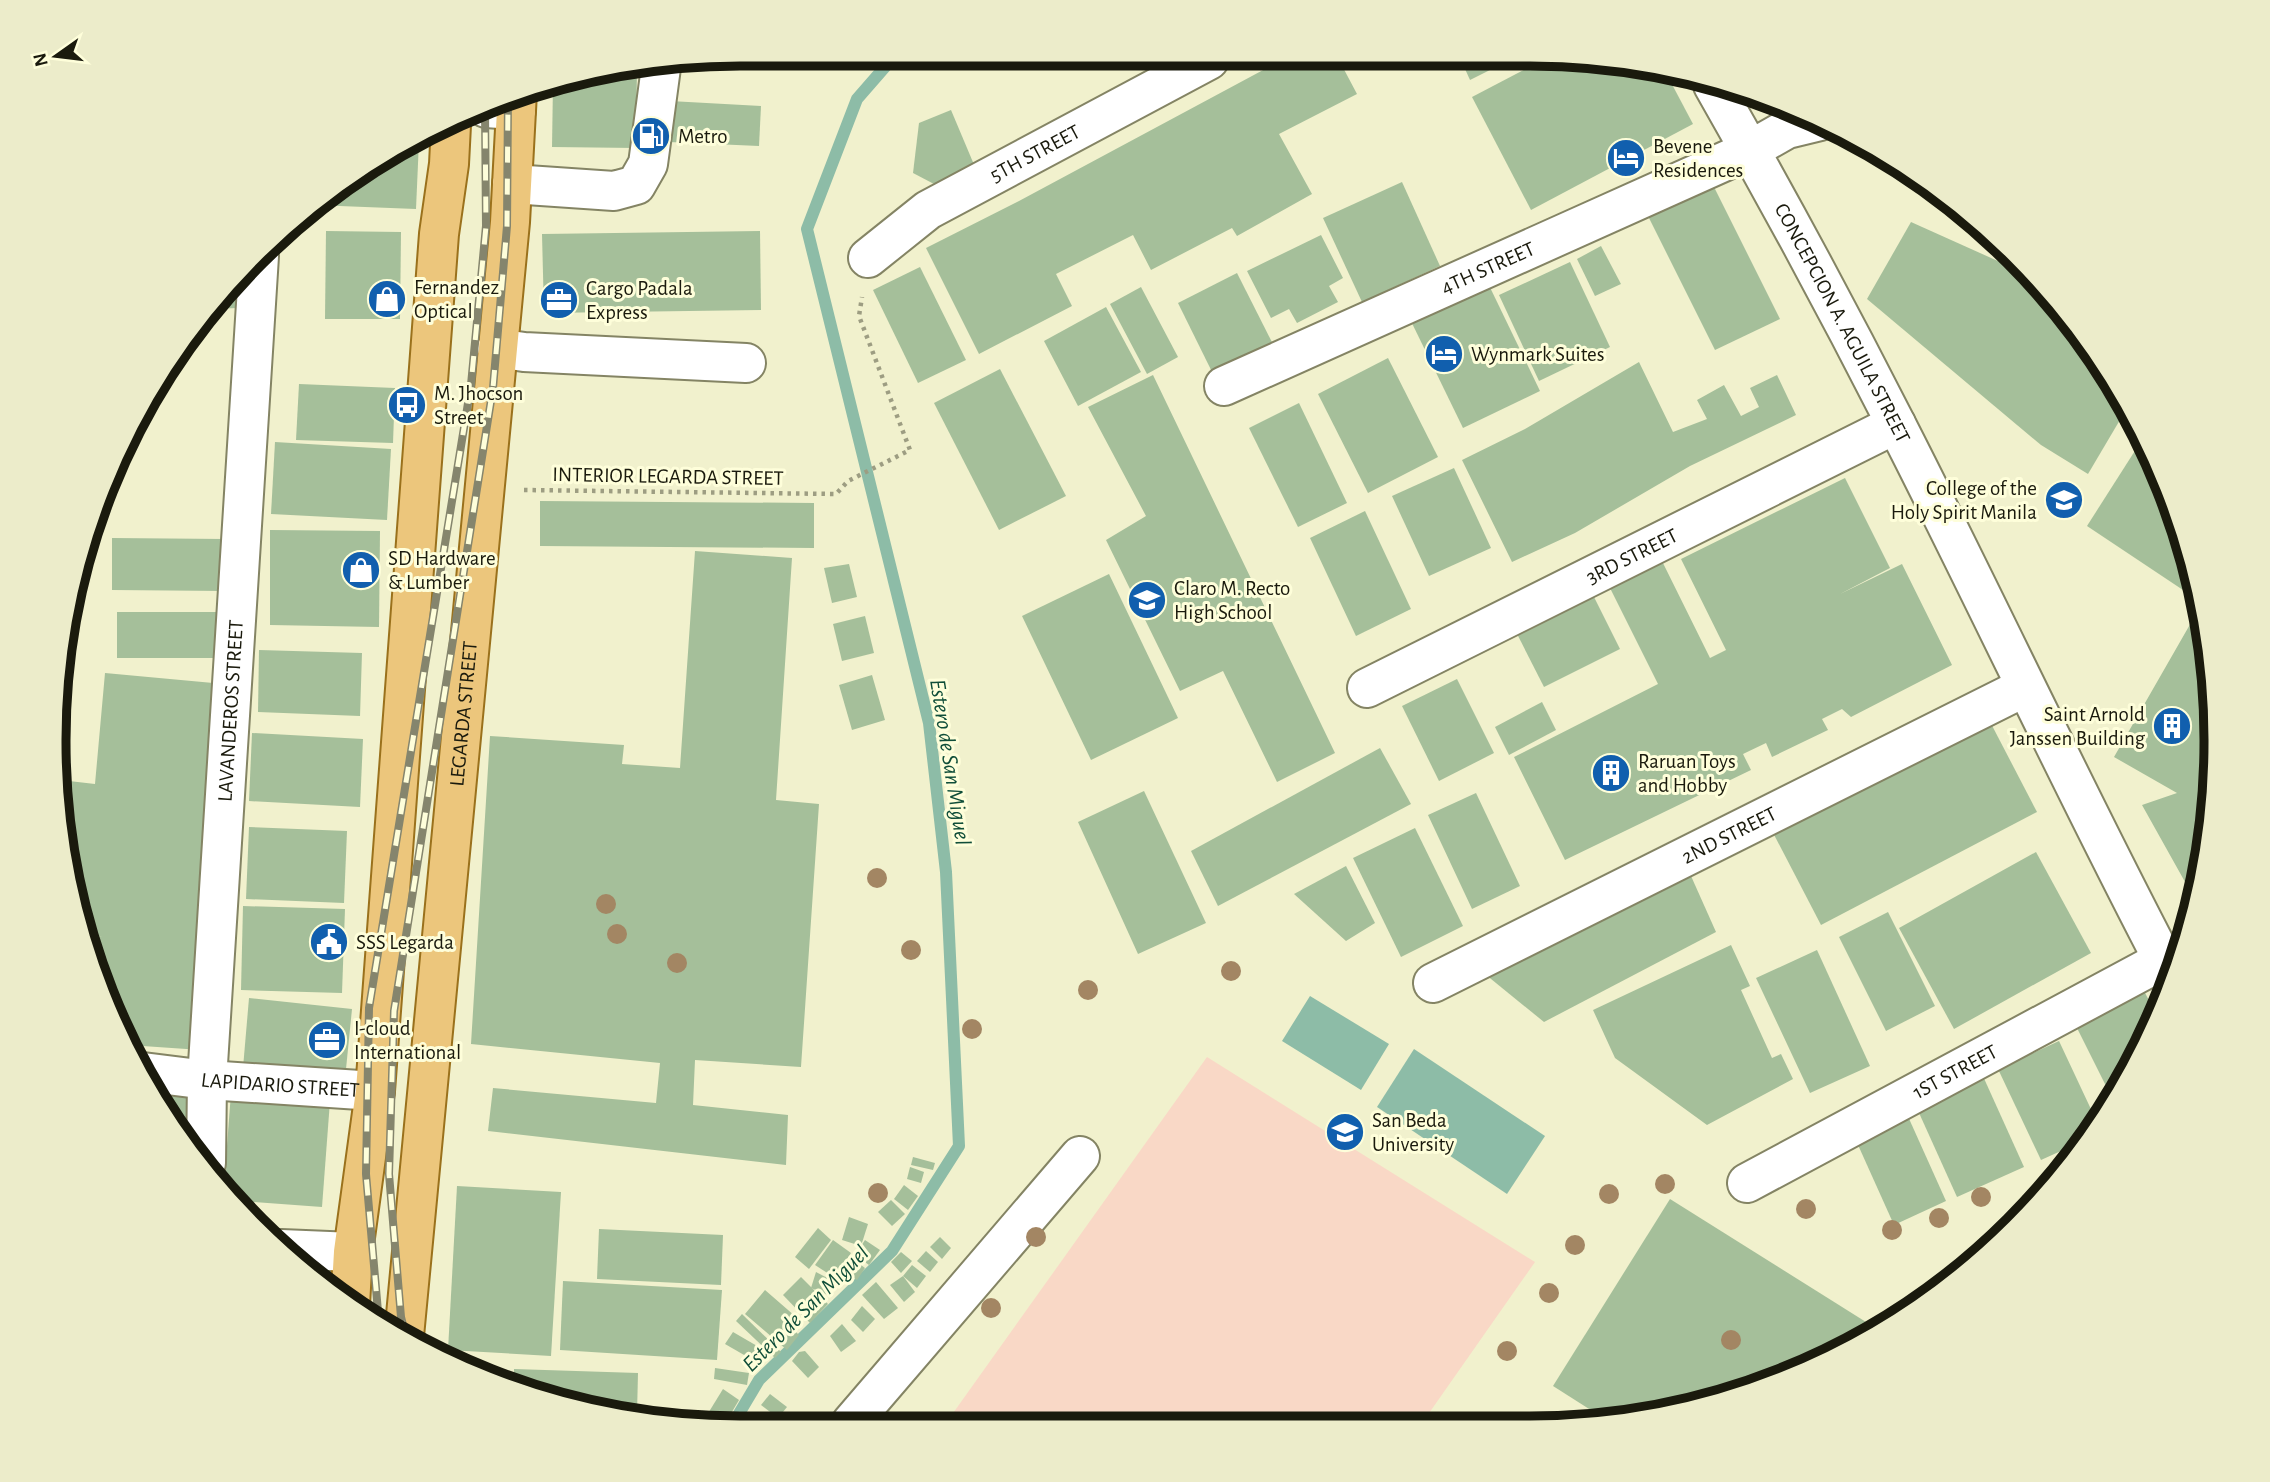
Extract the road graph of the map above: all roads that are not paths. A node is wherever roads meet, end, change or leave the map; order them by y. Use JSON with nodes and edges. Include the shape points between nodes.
{"nodes":[{"id":1,"x":1198,"y":66,"type":"edge"},
{"id":2,"x":661,"y":71,"type":"edge"},
{"id":3,"x":1718,"y":93,"type":"edge"},
{"id":4,"x":507,"y":109,"type":"edge"},
{"id":5,"x":1803,"y":125,"type":"edge"},
{"id":6,"x":451,"y":133,"type":"edge"},
{"id":7,"x":1750,"y":150,"type":"junction"},
{"id":8,"x":512,"y":184,"type":"junction"},
{"id":9,"x":868,"y":258,"type":"road end"},
{"id":10,"x":258,"y":270,"type":"edge"},
{"id":11,"x":497,"y":348,"type":"junction"},
{"id":12,"x":746,"y":363,"type":"dead end"},
{"id":13,"x":1224,"y":386,"type":"dead end"},
{"id":14,"x":1896,"y":424,"type":"junction"},
{"id":15,"x":2025,"y":687,"type":"junction"},
{"id":16,"x":1367,"y":688,"type":"dead end"},
{"id":17,"x":2166,"y":964,"type":"edge"},
{"id":18,"x":2163,"y":970,"type":"edge"},
{"id":19,"x":1433,"y":983,"type":"dead end"},
{"id":20,"x":155,"y":1073,"type":"edge"},
{"id":21,"x":208,"y":1080,"type":"junction"},
{"id":22,"x":375,"y":1091,"type":"junction"},
{"id":23,"x":206,"y":1152,"type":"edge"},
{"id":24,"x":1080,"y":1156,"type":"dead end"},
{"id":25,"x":1747,"y":1183,"type":"dead end"},
{"id":26,"x":298,"y":1250,"type":"edge"},
{"id":27,"x":353,"y":1252,"type":"junction"},
{"id":28,"x":351,"y":1291,"type":"edge"},
{"id":29,"x":405,"y":1326,"type":"edge"},
{"id":30,"x":857,"y":1416,"type":"edge"}],
"edges":[{"from":1,"to":9,"type":"street","name":"5TH STREET","via":[[928,210]]},
{"from":2,"to":8,"type":"street","via":[[649,164],[636,185],[614,191]]},
{"from":3,"to":7,"type":"street","name":"CONCEPCION A. AGUILA STREET"},
{"from":4,"to":8,"type":"main road","name":"LEGARDA STREET"},
{"from":5,"to":7,"type":"street","name":"4TH STREET"},
{"from":6,"to":22,"type":"main road","via":[[439,234]]},
{"from":7,"to":13,"type":"street","name":"4TH STREET"},
{"from":7,"to":14,"type":"street","name":"CONCEPCION A. AGUILA STREET"},
{"from":8,"to":11,"type":"main road","name":"LEGARDA STREET"},
{"from":10,"to":21,"type":"street","name":"LAVANDEROS STREET"},
{"from":11,"to":12,"type":"street"},
{"from":11,"to":29,"type":"main road","name":"LEGARDA STREET"},
{"from":14,"to":15,"type":"street","name":"CONCEPCION A. AGUILA STREET"},
{"from":14,"to":16,"type":"street","name":"3RD STREET"},
{"from":15,"to":17,"type":"street","name":"CONCEPCION A. AGUILA STREET"},
{"from":15,"to":19,"type":"street","name":"2ND STREET"},
{"from":18,"to":25,"type":"street","name":"1ST STREET"},
{"from":20,"to":21,"type":"street","name":"LAPIDARIO STREET"},
{"from":21,"to":22,"type":"street","name":"LAPIDARIO STREET"},
{"from":21,"to":23,"type":"street","name":"LAVANDEROS STREET"},
{"from":22,"to":27,"type":"main road"},
{"from":24,"to":30,"type":"street"},
{"from":26,"to":27,"type":"street"},
{"from":27,"to":28,"type":"main road"}]}
